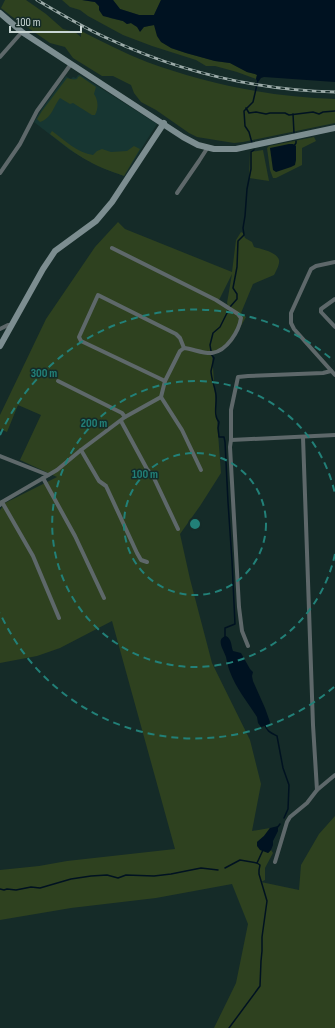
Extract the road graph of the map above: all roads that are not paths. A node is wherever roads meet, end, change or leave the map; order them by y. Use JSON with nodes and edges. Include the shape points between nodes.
{"nodes":[{"id":1,"x":0,"y":13,"type":"edge"},
{"id":2,"x":22,"y":32,"type":"junction"},
{"id":3,"x":0,"y":57,"type":"edge"},
{"id":4,"x":71,"y":64,"type":"junction"},
{"id":5,"x":164,"y":123,"type":"junction"},
{"id":6,"x":335,"y":128,"type":"edge"},
{"id":7,"x":208,"y":147,"type":"junction"},
{"id":8,"x":0,"y":173,"type":"edge"},
{"id":9,"x":177,"y":193,"type":"dead end"},
{"id":10,"x":112,"y":248,"type":"dead end"},
{"id":11,"x":335,"y":262,"type":"edge"},
{"id":12,"x":335,"y":299,"type":"edge"},
{"id":13,"x":12,"y":326,"type":"junction"},
{"id":14,"x":335,"y":327,"type":"edge"},
{"id":15,"x":0,"y":329,"type":"edge"},
{"id":16,"x":0,"y":346,"type":"edge"},
{"id":17,"x":184,"y":348,"type":"junction"},
{"id":18,"x":331,"y":371,"type":"junction"},
{"id":19,"x":335,"y":375,"type":"edge"},
{"id":20,"x":58,"y":381,"type":"dead end"},
{"id":21,"x":166,"y":381,"type":"junction"},
{"id":22,"x":161,"y":397,"type":"junction"},
{"id":23,"x":125,"y":417,"type":"junction"},
{"id":24,"x":121,"y":421,"type":"junction"},
{"id":25,"x":335,"y":435,"type":"edge"},
{"id":26,"x":302,"y":437,"type":"junction"},
{"id":27,"x":231,"y":440,"type":"junction"},
{"id":28,"x":81,"y":450,"type":"junction"},
{"id":29,"x":0,"y":456,"type":"edge"},
{"id":30,"x":201,"y":470,"type":"dead end"},
{"id":31,"x":48,"y":475,"type":"junction"},
{"id":32,"x":43,"y":478,"type":"junction"},
{"id":33,"x":1,"y":504,"type":"edge"},
{"id":34,"x":178,"y":529,"type":"dead end"},
{"id":35,"x":147,"y":562,"type":"dead end"},
{"id":36,"x":104,"y":598,"type":"dead end"},
{"id":37,"x":59,"y":618,"type":"dead end"},
{"id":38,"x":248,"y":646,"type":"dead end"},
{"id":39,"x":335,"y":775,"type":"edge"},
{"id":40,"x":317,"y":790,"type":"junction"},
{"id":41,"x":275,"y":862,"type":"dead end"}],
"edges":[{"from":1,"to":2,"type":"street"},
{"from":2,"to":3,"type":"street"},
{"from":2,"to":4,"type":"street"},
{"from":4,"to":5,"type":"street"},
{"from":4,"to":8,"type":"street","via":[[37,111],[20,144]]},
{"from":5,"to":7,"type":"street","via":[[183,136]]},
{"from":5,"to":13,"type":"street","via":[[112,202],[96,221],[55,251]]},
{"from":6,"to":7,"type":"street","via":[[236,149]]},
{"from":7,"to":9,"type":"street"},
{"from":10,"to":17,"type":"street","via":[[216,300],[241,318],[240,325],[222,350],[212,353]]},
{"from":11,"to":18,"type":"street","via":[[310,269],[291,313],[294,329]]},
{"from":12,"to":14,"type":"street","via":[[321,309]]},
{"from":13,"to":15,"type":"street"},
{"from":13,"to":16,"type":"street"},
{"from":17,"to":21,"type":"street","via":[[180,351]]},
{"from":17,"to":21,"type":"street","via":[[176,334],[98,295],[79,337],[81,341]]},
{"from":18,"to":19,"type":"street"},
{"from":18,"to":27,"type":"street","via":[[323,374],[238,377],[231,410]]},
{"from":20,"to":23,"type":"street","via":[[122,412]]},
{"from":21,"to":22,"type":"street"},
{"from":22,"to":23,"type":"street"},
{"from":22,"to":30,"type":"street","via":[[182,430]]},
{"from":23,"to":24,"type":"street"},
{"from":24,"to":28,"type":"street"},
{"from":24,"to":34,"type":"street","via":[[153,476]]},
{"from":25,"to":26,"type":"street"},
{"from":26,"to":27,"type":"street"},
{"from":26,"to":40,"type":"street"},
{"from":27,"to":38,"type":"street","via":[[239,607],[242,631]]},
{"from":28,"to":31,"type":"street"},
{"from":28,"to":35,"type":"street","via":[[99,482],[106,486],[137,553]]},
{"from":29,"to":31,"type":"street"},
{"from":31,"to":32,"type":"street"},
{"from":32,"to":33,"type":"street"},
{"from":32,"to":36,"type":"street","via":[[75,536]]},
{"from":33,"to":37,"type":"street","via":[[33,556]]},
{"from":39,"to":40,"type":"street"},
{"from":40,"to":41,"type":"street","via":[[287,822]]}]}
